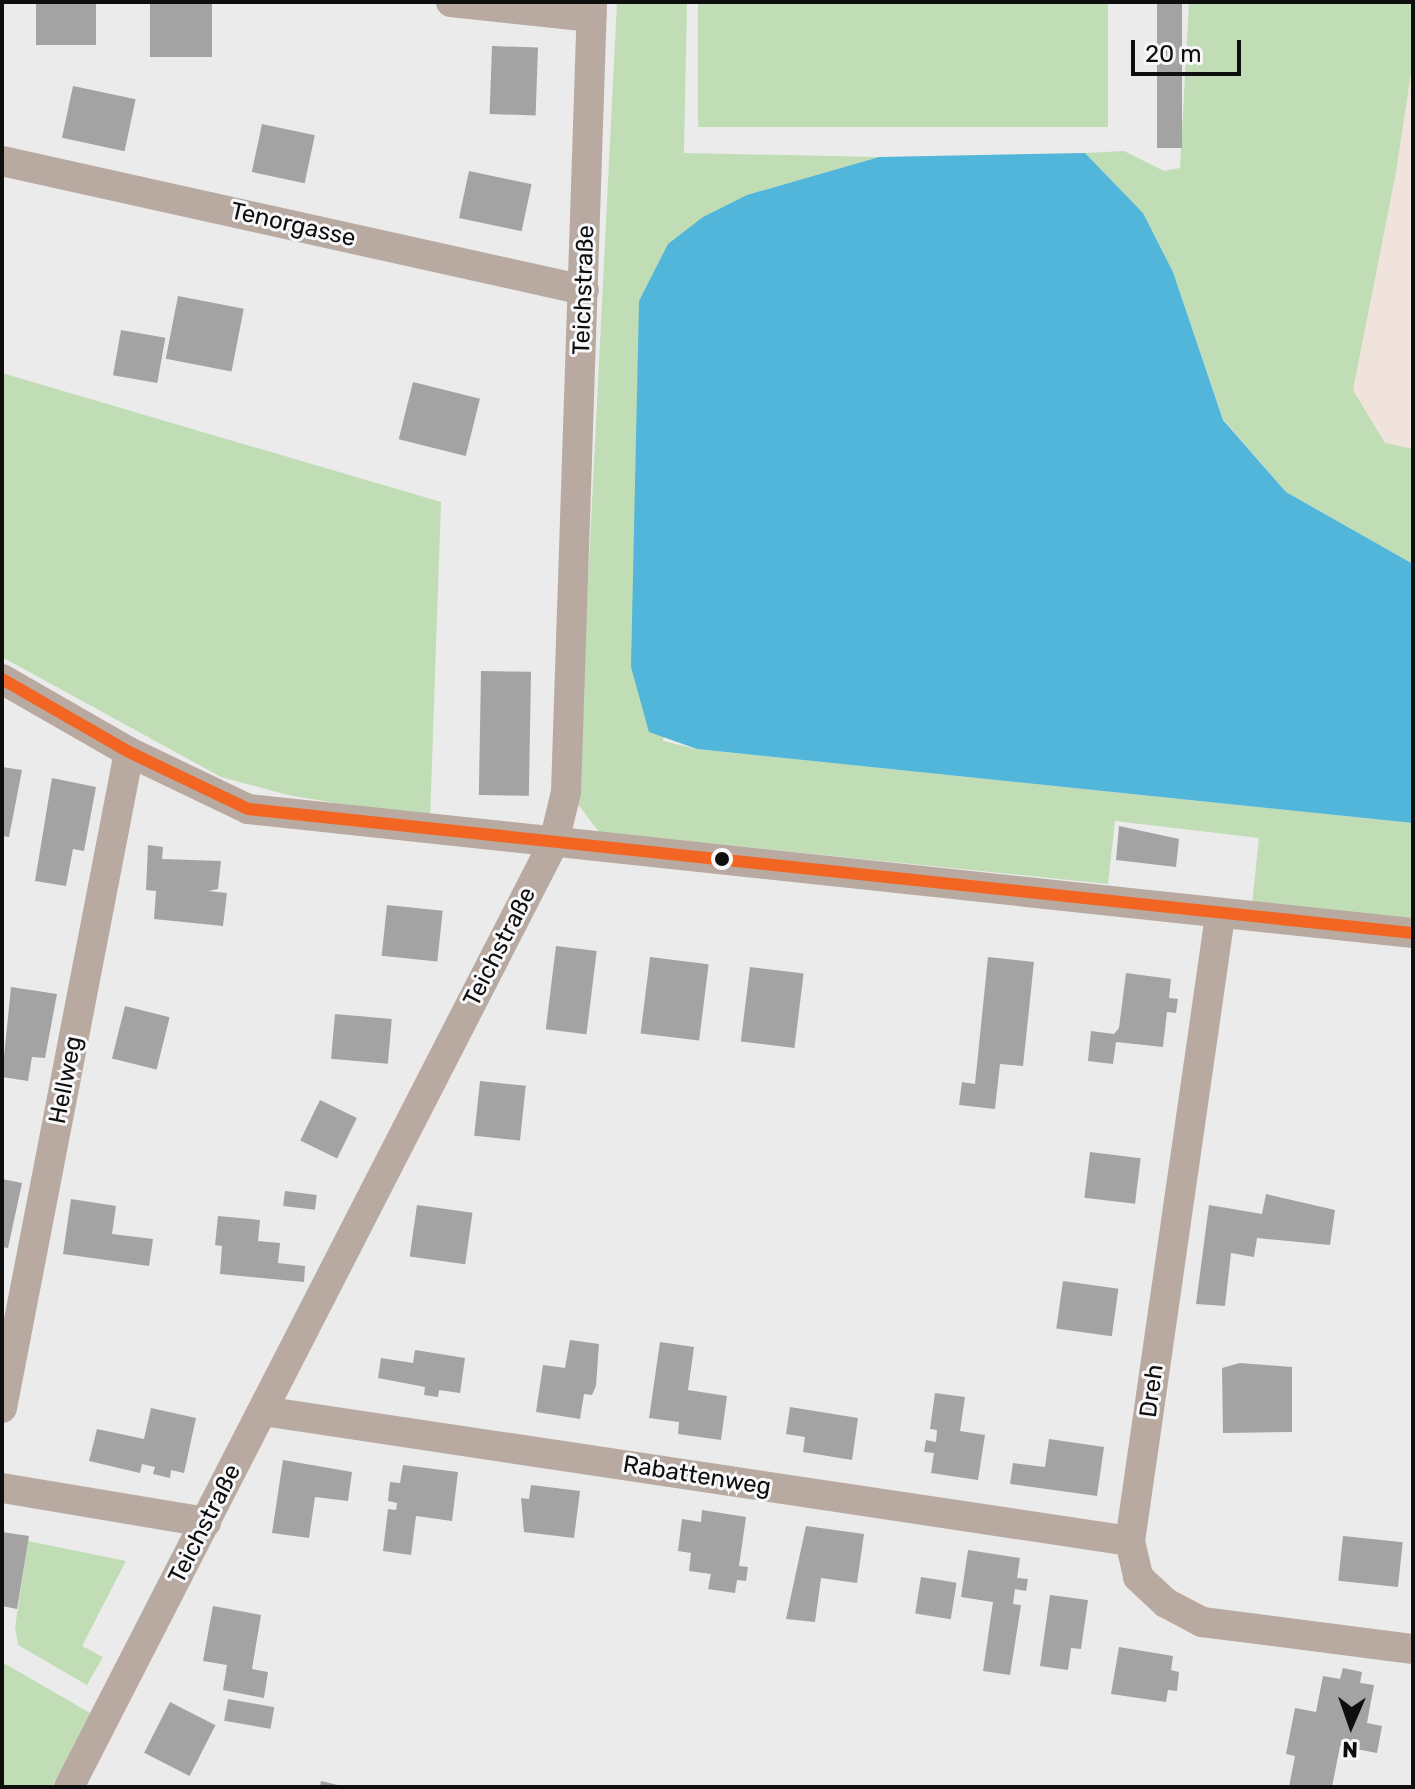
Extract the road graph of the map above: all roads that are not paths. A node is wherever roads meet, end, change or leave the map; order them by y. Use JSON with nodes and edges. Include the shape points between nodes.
{"nodes":[{"id":1,"x":451,"y":2,"type":"edge"},
{"id":2,"x":591,"y":10,"type":"edge"},
{"id":3,"x":2,"y":161,"type":"edge"},
{"id":4,"x":584,"y":290,"type":"junction"},
{"id":5,"x":2,"y":679,"type":"edge"},
{"id":6,"x":129,"y":752,"type":"junction"},
{"id":7,"x":554,"y":842,"type":"junction"},
{"id":8,"x":1220,"y":916,"type":"junction"},
{"id":9,"x":1413,"y":933,"type":"edge"},
{"id":10,"x":2,"y":1408,"type":"edge"},
{"id":11,"x":263,"y":1411,"type":"junction"},
{"id":12,"x":2,"y":1488,"type":"edge"},
{"id":13,"x":206,"y":1522,"type":"junction"},
{"id":14,"x":1130,"y":1541,"type":"junction"},
{"id":15,"x":1413,"y":1649,"type":"edge"},
{"id":16,"x":73,"y":1785,"type":"edge"}],
"edges":[{"from":1,"to":2,"type":"street","name":"Teichstraße"},
{"from":2,"to":4,"type":"street","name":"Teichstraße"},
{"from":3,"to":4,"type":"street","name":"Tenorgasse"},
{"from":4,"to":7,"type":"street","name":"Teichstraße","via":[[566,792]]},
{"from":5,"to":6,"type":"street"},
{"from":6,"to":7,"type":"street","via":[[248,809]]},
{"from":6,"to":10,"type":"street","name":"Hellweg"},
{"from":7,"to":8,"type":"street"},
{"from":7,"to":11,"type":"street","name":"Teichstraße"},
{"from":8,"to":9,"type":"street"},
{"from":8,"to":14,"type":"street","name":"Dreh"},
{"from":11,"to":13,"type":"street","name":"Teichstraße"},
{"from":11,"to":14,"type":"street","name":"Rabattenweg"},
{"from":12,"to":13,"type":"street"},
{"from":13,"to":16,"type":"street","name":"Teichstraße"},
{"from":14,"to":15,"type":"street","name":"Dreh","via":[[1138,1577],[1166,1603],[1202,1622]]}]}
